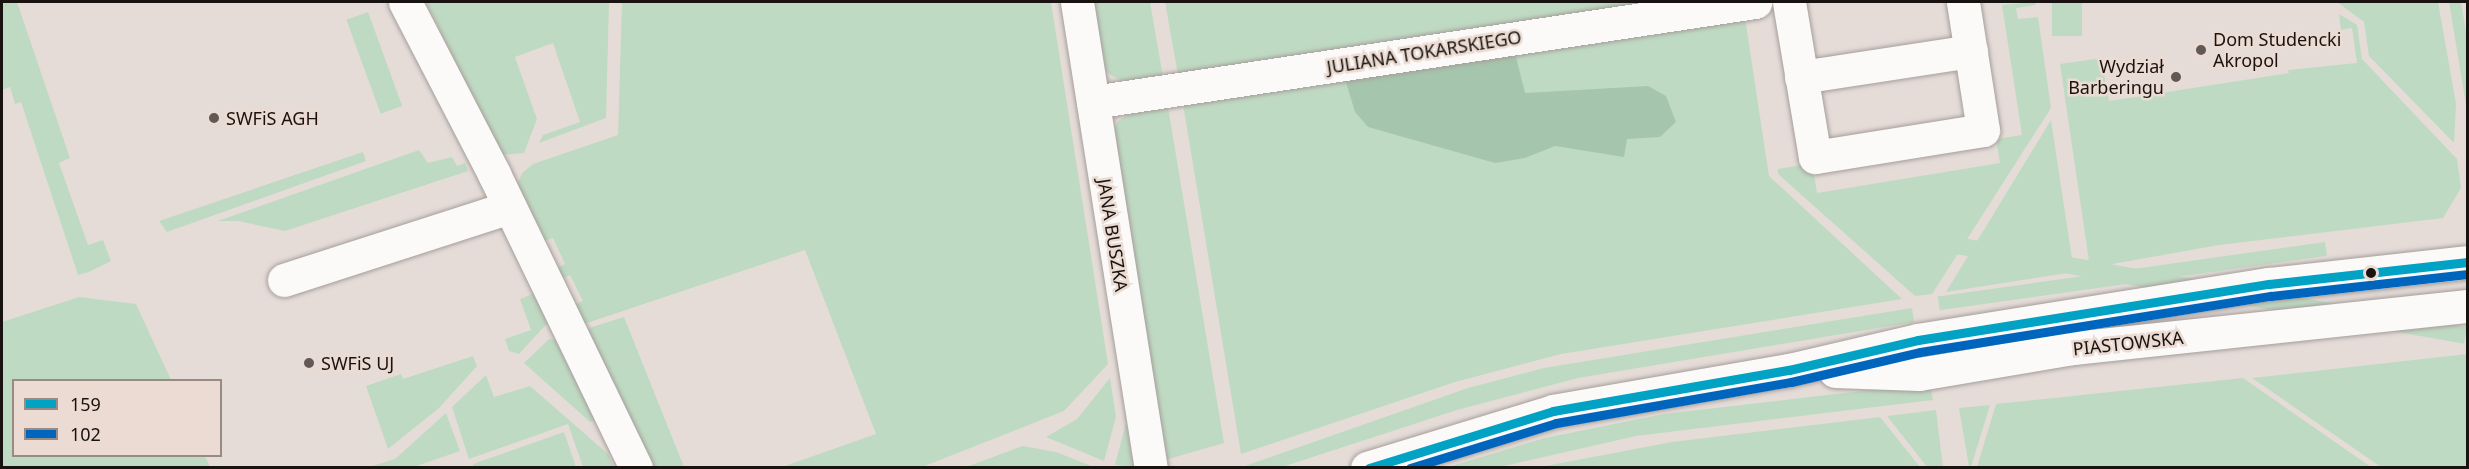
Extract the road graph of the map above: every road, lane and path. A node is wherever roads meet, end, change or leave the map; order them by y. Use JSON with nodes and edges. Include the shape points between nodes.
{"nodes":[{"id":1,"x":405,"y":2,"type":"edge"},
{"id":2,"x":1077,"y":2,"type":"edge"},
{"id":3,"x":1755,"y":2,"type":"edge"},
{"id":4,"x":1789,"y":2,"type":"edge"},
{"id":5,"x":1963,"y":2,"type":"edge"},
{"id":6,"x":1971,"y":51,"type":"junction"},
{"id":7,"x":1801,"y":77,"type":"junction"},
{"id":8,"x":1093,"y":102,"type":"junction"},
{"id":9,"x":510,"y":207,"type":"junction"},
{"id":10,"x":2468,"y":262,"type":"edge"},
{"id":11,"x":284,"y":280,"type":"dead end"},
{"id":12,"x":2468,"y":306,"type":"edge"},
{"id":13,"x":1789,"y":370,"type":"junction"},
{"id":14,"x":636,"y":468,"type":"edge"},
{"id":15,"x":1151,"y":468,"type":"edge"},
{"id":16,"x":1367,"y":468,"type":"edge"}],
"edges":[{"from":1,"to":9,"type":"street"},
{"from":2,"to":8,"type":"street","name":"JANA BUSZKA"},
{"from":3,"to":8,"type":"street","name":"JULIANA TOKARSKIEGO"},
{"from":4,"to":7,"type":"street"},
{"from":5,"to":6,"type":"street"},
{"from":6,"to":7,"type":"street"},
{"from":6,"to":7,"type":"street","via":[[1983,130],[1815,157]]},
{"from":8,"to":15,"type":"street","name":"JANA BUSZKA"},
{"from":9,"to":11,"type":"street"},
{"from":9,"to":14,"type":"street"},
{"from":10,"to":13,"type":"street","name":"PIASTOWSKA","via":[[2221,292],[1918,340]]},
{"from":12,"to":13,"type":"street","name":"PIASTOWSKA","via":[[2073,348],[1920,374]]},
{"from":13,"to":16,"type":"street","name":"PIASTOWSKA","via":[[1553,411]]}]}
